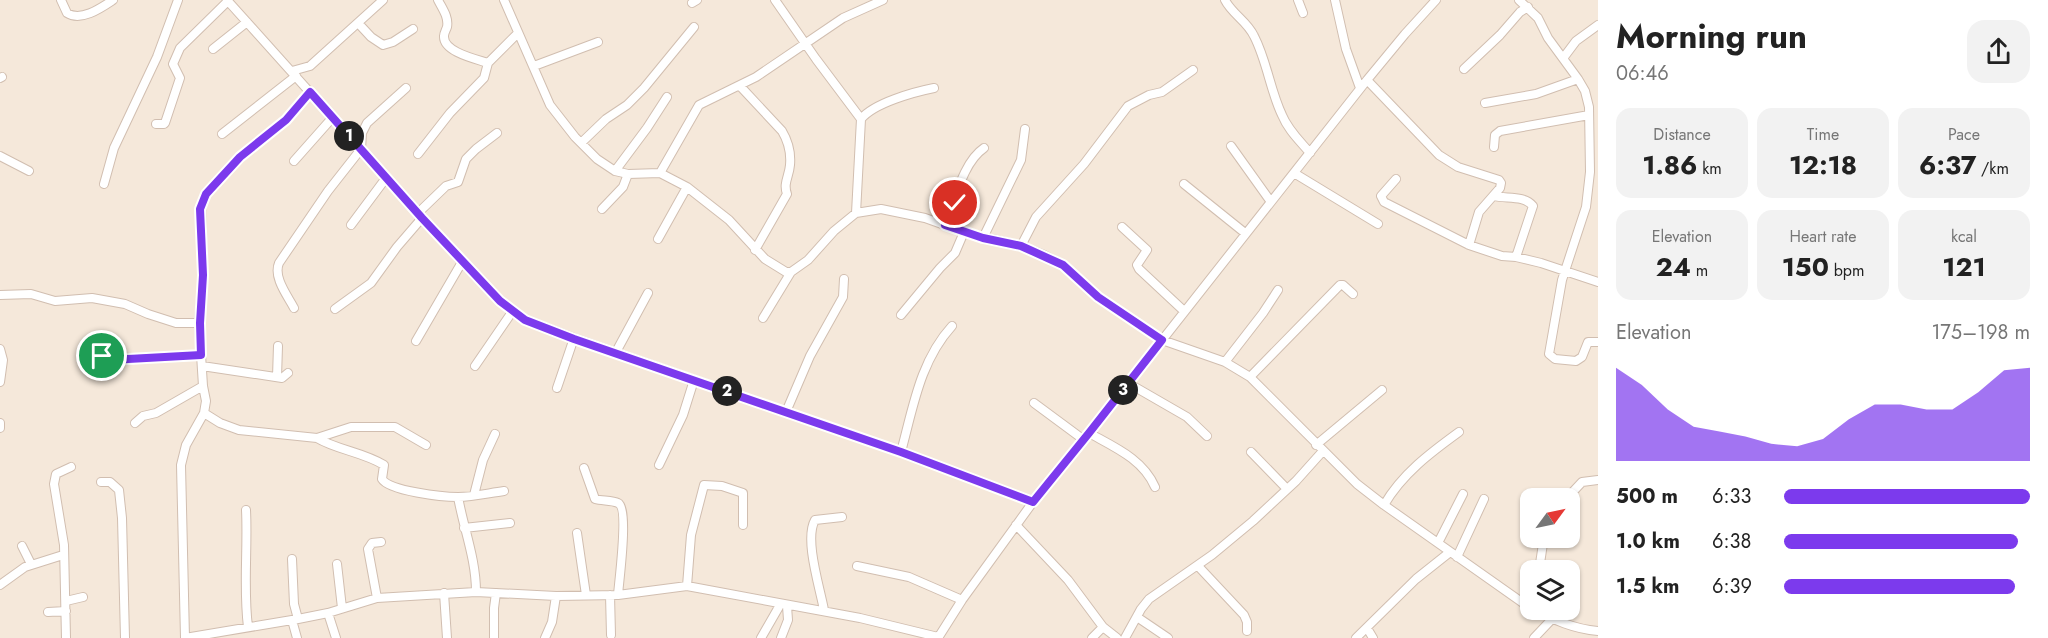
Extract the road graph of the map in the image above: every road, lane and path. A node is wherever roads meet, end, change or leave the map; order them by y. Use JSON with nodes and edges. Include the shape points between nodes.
{"nodes":[{"id":1,"x":61,"y":0,"type":"edge"},
{"id":2,"x":113,"y":0,"type":"edge"},
{"id":3,"x":178,"y":0,"type":"edge"},
{"id":4,"x":227,"y":0,"type":"edge"},
{"id":5,"x":382,"y":0,"type":"edge"},
{"id":6,"x":438,"y":0,"type":"edge"},
{"id":7,"x":504,"y":0,"type":"edge"},
{"id":8,"x":775,"y":0,"type":"edge"},
{"id":9,"x":883,"y":0,"type":"edge"},
{"id":10,"x":1225,"y":0,"type":"edge"},
{"id":11,"x":1298,"y":0,"type":"edge"},
{"id":12,"x":1335,"y":0,"type":"edge"},
{"id":13,"x":1437,"y":0,"type":"edge"},
{"id":14,"x":1524,"y":5,"type":"edge"},
{"id":15,"x":1304,"y":14,"type":"dead end"},
{"id":16,"x":247,"y":22,"type":"junction"},
{"id":17,"x":358,"y":22,"type":"junction"},
{"id":18,"x":1598,"y":25,"type":"edge"},
{"id":19,"x":694,"y":27,"type":"dead end"},
{"id":20,"x":413,"y":29,"type":"dead end"},
{"id":21,"x":519,"y":33,"type":"junction"},
{"id":22,"x":598,"y":42,"type":"dead end"},
{"id":23,"x":806,"y":44,"type":"junction"},
{"id":24,"x":213,"y":49,"type":"dead end"},
{"id":25,"x":1564,"y":57,"type":"junction"},
{"id":26,"x":488,"y":63,"type":"junction"},
{"id":27,"x":310,"y":66,"type":"junction"},
{"id":28,"x":534,"y":66,"type":"junction"},
{"id":29,"x":1464,"y":69,"type":"dead end"},
{"id":30,"x":1193,"y":70,"type":"dead end"},
{"id":31,"x":294,"y":73,"type":"junction"},
{"id":32,"x":1578,"y":79,"type":"junction"},
{"id":33,"x":1366,"y":80,"type":"junction"},
{"id":34,"x":303,"y":84,"type":"junction"},
{"id":35,"x":740,"y":86,"type":"junction"},
{"id":36,"x":406,"y":88,"type":"dead end"},
{"id":37,"x":934,"y":88,"type":"dead end"},
{"id":38,"x":1360,"y":88,"type":"junction"},
{"id":39,"x":310,"y":92,"type":"junction"},
{"id":40,"x":667,"y":97,"type":"dead end"},
{"id":41,"x":1485,"y":103,"type":"dead end"},
{"id":42,"x":1589,"y":115,"type":"junction"},
{"id":43,"x":333,"y":117,"type":"junction"},
{"id":44,"x":861,"y":119,"type":"junction"},
{"id":45,"x":156,"y":124,"type":"dead end"},
{"id":46,"x":1598,"y":124,"type":"edge"},
{"id":47,"x":1025,"y":129,"type":"dead end"},
{"id":48,"x":1589,"y":129,"type":"junction"},
{"id":49,"x":497,"y":133,"type":"dead end"},
{"id":50,"x":222,"y":134,"type":"dead end"},
{"id":51,"x":581,"y":143,"type":"junction"},
{"id":52,"x":1231,"y":146,"type":"dead end"},
{"id":53,"x":1494,"y":147,"type":"dead end"},
{"id":54,"x":984,"y":148,"type":"dead end"},
{"id":55,"x":361,"y":149,"type":"junction"},
{"id":56,"x":1310,"y":153,"type":"junction"},
{"id":57,"x":418,"y":154,"type":"dead end"},
{"id":58,"x":0,"y":156,"type":"edge"},
{"id":59,"x":294,"y":160,"type":"dead end"},
{"id":60,"x":29,"y":171,"type":"dead end"},
{"id":61,"x":615,"y":171,"type":"junction"},
{"id":62,"x":660,"y":173,"type":"junction"},
{"id":63,"x":1294,"y":173,"type":"junction"},
{"id":64,"x":1594,"y":173,"type":"edge"},
{"id":65,"x":628,"y":174,"type":"junction"},
{"id":66,"x":386,"y":178,"type":"junction"},
{"id":67,"x":1396,"y":179,"type":"dead end"},
{"id":68,"x":104,"y":184,"type":"dead end"},
{"id":69,"x":1184,"y":184,"type":"dead end"},
{"id":70,"x":687,"y":187,"type":"junction"},
{"id":71,"x":1494,"y":196,"type":"junction"},
{"id":72,"x":1270,"y":202,"type":"junction"},
{"id":73,"x":602,"y":209,"type":"dead end"},
{"id":74,"x":856,"y":213,"type":"junction"},
{"id":75,"x":420,"y":216,"type":"junction"},
{"id":76,"x":1378,"y":224,"type":"dead end"},
{"id":77,"x":351,"y":225,"type":"dead end"},
{"id":78,"x":945,"y":225,"type":"junction"},
{"id":79,"x":1122,"y":227,"type":"dead end"},
{"id":80,"x":964,"y":232,"type":"junction"},
{"id":81,"x":1245,"y":233,"type":"junction"},
{"id":82,"x":658,"y":238,"type":"dead end"},
{"id":83,"x":983,"y":238,"type":"junction"},
{"id":84,"x":1469,"y":245,"type":"junction"},
{"id":85,"x":1021,"y":246,"type":"junction"},
{"id":86,"x":755,"y":250,"type":"junction"},
{"id":87,"x":1516,"y":257,"type":"junction"},
{"id":88,"x":462,"y":262,"type":"junction"},
{"id":89,"x":790,"y":272,"type":"junction"},
{"id":90,"x":1565,"y":272,"type":"junction"},
{"id":91,"x":844,"y":279,"type":"dead end"},
{"id":92,"x":1598,"y":282,"type":"edge"},
{"id":93,"x":1278,"y":290,"type":"dead end"},
{"id":94,"x":648,"y":293,"type":"dead end"},
{"id":95,"x":1353,"y":294,"type":"dead end"},
{"id":96,"x":0,"y":296,"type":"edge"},
{"id":97,"x":294,"y":308,"type":"dead end"},
{"id":98,"x":334,"y":309,"type":"dead end"},
{"id":99,"x":1185,"y":311,"type":"junction"},
{"id":100,"x":512,"y":312,"type":"junction"},
{"id":101,"x":901,"y":315,"type":"dead end"},
{"id":102,"x":763,"y":318,"type":"dead end"},
{"id":103,"x":200,"y":323,"type":"junction"},
{"id":104,"x":952,"y":327,"type":"dead end"},
{"id":105,"x":574,"y":339,"type":"junction"},
{"id":106,"x":1162,"y":340,"type":"junction"},
{"id":107,"x":416,"y":341,"type":"dead end"},
{"id":108,"x":1598,"y":342,"type":"edge"},
{"id":109,"x":278,"y":346,"type":"dead end"},
{"id":110,"x":0,"y":349,"type":"edge"},
{"id":111,"x":616,"y":352,"type":"junction"},
{"id":112,"x":201,"y":355,"type":"junction"},
{"id":113,"x":102,"y":356,"type":"dead end"},
{"id":114,"x":1225,"y":362,"type":"junction"},
{"id":115,"x":202,"y":366,"type":"junction"},
{"id":116,"x":475,"y":366,"type":"dead end"},
{"id":117,"x":288,"y":373,"type":"dead end"},
{"id":118,"x":278,"y":377,"type":"junction"},
{"id":119,"x":1250,"y":377,"type":"junction"},
{"id":120,"x":694,"y":380,"type":"junction"},
{"id":121,"x":0,"y":382,"type":"edge"},
{"id":122,"x":1128,"y":383,"type":"junction"},
{"id":123,"x":203,"y":386,"type":"junction"},
{"id":124,"x":557,"y":388,"type":"dead end"},
{"id":125,"x":1382,"y":390,"type":"dead end"},
{"id":126,"x":1034,"y":403,"type":"dead end"},
{"id":127,"x":786,"y":411,"type":"junction"},
{"id":128,"x":204,"y":413,"type":"junction"},
{"id":129,"x":0,"y":423,"type":"edge"},
{"id":130,"x":135,"y":423,"type":"dead end"},
{"id":131,"x":0,"y":428,"type":"edge"},
{"id":132,"x":1459,"y":432,"type":"dead end"},
{"id":133,"x":1089,"y":433,"type":"junction"},
{"id":134,"x":495,"y":434,"type":"dead end"},
{"id":135,"x":1207,"y":436,"type":"dead end"},
{"id":136,"x":317,"y":438,"type":"junction"},
{"id":137,"x":1084,"y":440,"type":"junction"},
{"id":138,"x":426,"y":445,"type":"dead end"},
{"id":139,"x":1316,"y":445,"type":"junction"},
{"id":140,"x":901,"y":452,"type":"junction"},
{"id":141,"x":1251,"y":452,"type":"dead end"},
{"id":142,"x":1322,"y":452,"type":"junction"},
{"id":143,"x":659,"y":465,"type":"dead end"},
{"id":144,"x":71,"y":467,"type":"dead end"},
{"id":145,"x":584,"y":468,"type":"dead end"},
{"id":146,"x":1598,"y":480,"type":"edge"},
{"id":147,"x":101,"y":482,"type":"dead end"},
{"id":148,"x":1155,"y":487,"type":"dead end"},
{"id":149,"x":1577,"y":488,"type":"edge"},
{"id":150,"x":1287,"y":489,"type":"junction"},
{"id":151,"x":504,"y":491,"type":"dead end"},
{"id":152,"x":1463,"y":494,"type":"dead end"},
{"id":153,"x":474,"y":495,"type":"junction"},
{"id":154,"x":458,"y":497,"type":"junction"},
{"id":155,"x":1484,"y":499,"type":"dead end"},
{"id":156,"x":1033,"y":502,"type":"junction"},
{"id":157,"x":1384,"y":505,"type":"junction"},
{"id":158,"x":246,"y":510,"type":"dead end"},
{"id":159,"x":842,"y":517,"type":"dead end"},
{"id":160,"x":510,"y":523,"type":"dead end"},
{"id":161,"x":743,"y":525,"type":"dead end"},
{"id":162,"x":1016,"y":525,"type":"junction"},
{"id":163,"x":464,"y":528,"type":"junction"},
{"id":164,"x":577,"y":533,"type":"dead end"},
{"id":165,"x":381,"y":542,"type":"dead end"},
{"id":166,"x":1438,"y":543,"type":"junction"},
{"id":167,"x":22,"y":546,"type":"dead end"},
{"id":168,"x":1450,"y":552,"type":"junction"},
{"id":169,"x":63,"y":555,"type":"junction"},
{"id":170,"x":1457,"y":557,"type":"junction"},
{"id":171,"x":292,"y":559,"type":"dead end"},
{"id":172,"x":31,"y":564,"type":"junction"},
{"id":173,"x":337,"y":564,"type":"dead end"},
{"id":174,"x":857,"y":566,"type":"dead end"},
{"id":175,"x":1198,"y":566,"type":"junction"},
{"id":176,"x":0,"y":585,"type":"edge"},
{"id":177,"x":687,"y":586,"type":"junction"},
{"id":178,"x":476,"y":592,"type":"junction"},
{"id":179,"x":444,"y":593,"type":"junction"},
{"id":180,"x":496,"y":593,"type":"junction"},
{"id":181,"x":586,"y":595,"type":"junction"},
{"id":182,"x":614,"y":595,"type":"junction"},
{"id":183,"x":556,"y":596,"type":"junction"},
{"id":184,"x":83,"y":597,"type":"dead end"},
{"id":185,"x":377,"y":598,"type":"junction"},
{"id":186,"x":962,"y":600,"type":"junction"},
{"id":187,"x":66,"y":601,"type":"junction"},
{"id":188,"x":1520,"y":601,"type":"edge"},
{"id":189,"x":784,"y":605,"type":"junction"},
{"id":190,"x":342,"y":608,"type":"junction"},
{"id":191,"x":802,"y":608,"type":"junction"},
{"id":192,"x":824,"y":610,"type":"junction"},
{"id":193,"x":66,"y":611,"type":"junction"},
{"id":194,"x":48,"y":612,"type":"dead end"},
{"id":195,"x":328,"y":613,"type":"junction"},
{"id":196,"x":1137,"y":616,"type":"junction"},
{"id":197,"x":295,"y":620,"type":"junction"},
{"id":198,"x":788,"y":620,"type":"junction"},
{"id":199,"x":1552,"y":620,"type":"joint"},
{"id":200,"x":248,"y":627,"type":"junction"},
{"id":201,"x":1103,"y":627,"type":"junction"},
{"id":202,"x":1367,"y":628,"type":"junction"},
{"id":203,"x":1247,"y":631,"type":"dead end"},
{"id":204,"x":1598,"y":631,"type":"edge"},
{"id":205,"x":1581,"y":634,"type":"edge"},
{"id":206,"x":610,"y":635,"type":"dead end"},
{"id":207,"x":204,"y":636,"type":"edge"},
{"id":208,"x":66,"y":638,"type":"edge"},
{"id":209,"x":126,"y":638,"type":"edge"},
{"id":210,"x":185,"y":638,"type":"edge"},
{"id":211,"x":297,"y":638,"type":"edge"},
{"id":212,"x":336,"y":638,"type":"edge"},
{"id":213,"x":447,"y":638,"type":"edge"},
{"id":214,"x":494,"y":638,"type":"edge"},
{"id":215,"x":545,"y":638,"type":"edge"},
{"id":216,"x":761,"y":638,"type":"edge"},
{"id":217,"x":782,"y":638,"type":"edge"},
{"id":218,"x":938,"y":638,"type":"edge"},
{"id":219,"x":1092,"y":638,"type":"edge"},
{"id":220,"x":1117,"y":638,"type":"edge"},
{"id":221,"x":1125,"y":638,"type":"edge"},
{"id":222,"x":1168,"y":638,"type":"edge"},
{"id":223,"x":1356,"y":638,"type":"edge"},
{"id":224,"x":1373,"y":638,"type":"edge"},
{"id":225,"x":1534,"y":638,"type":"edge"}],
"edges":[{"from":1,"to":2,"type":"street","via":[[73,16],[94,12]]},
{"from":3,"to":68,"type":"street","via":[[157,57],[114,148]]},
{"from":4,"to":16,"type":"street"},
{"from":4,"to":45,"type":"street","via":[[180,48],[173,64],[180,78],[165,123]]},
{"from":5,"to":17,"type":"street"},
{"from":6,"to":26,"type":"street","via":[[447,17],[447,45]]},
{"from":7,"to":21,"type":"street"},
{"from":8,"to":23,"type":"street"},
{"from":9,"to":23,"type":"street","via":[[843,18]]},
{"from":10,"to":56,"type":"street","via":[[1255,37],[1282,117]]},
{"from":11,"to":15,"type":"street"},
{"from":12,"to":38,"type":"street"},
{"from":13,"to":33,"type":"street"},
{"from":14,"to":25,"type":"street","via":[[1538,18]]},
{"from":14,"to":29,"type":"street","via":[[1500,35]]},
{"from":16,"to":24,"type":"street"},
{"from":16,"to":31,"type":"street"},
{"from":17,"to":20,"type":"street","via":[[383,45]]},
{"from":17,"to":27,"type":"street"},
{"from":18,"to":25,"type":"street","via":[[1576,41]]},
{"from":19,"to":51,"type":"street","via":[[644,88]]},
{"from":21,"to":26,"type":"street"},
{"from":21,"to":28,"type":"street"},
{"from":22,"to":28,"type":"street"},
{"from":23,"to":35,"type":"street"},
{"from":23,"to":44,"type":"street"},
{"from":25,"to":32,"type":"street"},
{"from":26,"to":57,"type":"street","via":[[484,78]]},
{"from":27,"to":31,"type":"street"},
{"from":27,"to":34,"type":"street"},
{"from":28,"to":51,"type":"street","via":[[550,105]]},
{"from":30,"to":85,"type":"street","via":[[1162,92],[1128,106],[1084,164],[1036,217]]},
{"from":31,"to":34,"type":"street"},
{"from":31,"to":50,"type":"street"},
{"from":32,"to":41,"type":"street","via":[[1536,94]]},
{"from":32,"to":42,"type":"street","via":[[1588,99]]},
{"from":33,"to":38,"type":"street"},
{"from":33,"to":71,"type":"street","via":[[1439,155],[1458,167],[1499,180],[1500,188]]},
{"from":34,"to":39,"type":"street"},
{"from":35,"to":62,"type":"street","via":[[699,105]]},
{"from":35,"to":86,"type":"street","via":[[782,131],[789,152],[790,166],[784,185],[787,194]]},
{"from":36,"to":55,"type":"street","via":[[367,123]]},
{"from":37,"to":44,"type":"street","via":[[869,110]]},
{"from":38,"to":56,"type":"street"},
{"from":39,"to":43,"type":"street"},
{"from":39,"to":103,"type":"street","via":[[286,120],[240,157],[203,199]]},
{"from":40,"to":61,"type":"street"},
{"from":42,"to":48,"type":"street"},
{"from":42,"to":53,"type":"street","via":[[1500,131],[1495,135]]},
{"from":43,"to":55,"type":"street"},
{"from":43,"to":59,"type":"street"},
{"from":44,"to":74,"type":"street"},
{"from":46,"to":48,"type":"street"},
{"from":47,"to":83,"type":"street","via":[[1022,160]]},
{"from":48,"to":64,"type":"street"},
{"from":49,"to":75,"type":"street","via":[[466,159],[458,182],[446,186]]},
{"from":51,"to":61,"type":"street"},
{"from":52,"to":72,"type":"street"},
{"from":54,"to":78,"type":"street","via":[[967,168]]},
{"from":55,"to":66,"type":"street"},
{"from":55,"to":97,"type":"street","via":[[277,267]]},
{"from":56,"to":63,"type":"street"},
{"from":58,"to":60,"type":"street"},
{"from":61,"to":65,"type":"street"},
{"from":62,"to":65,"type":"street"},
{"from":62,"to":70,"type":"street"},
{"from":63,"to":72,"type":"street"},
{"from":63,"to":76,"type":"street"},
{"from":64,"to":90,"type":"street"},
{"from":65,"to":73,"type":"street","via":[[623,187]]},
{"from":66,"to":75,"type":"street"},
{"from":66,"to":77,"type":"street"},
{"from":67,"to":84,"type":"street","via":[[1383,193],[1384,202]]},
{"from":69,"to":81,"type":"street"},
{"from":70,"to":82,"type":"street"},
{"from":70,"to":86,"type":"street","via":[[729,220]]},
{"from":71,"to":84,"type":"street","via":[[1479,213]]},
{"from":71,"to":87,"type":"street","via":[[1523,199],[1533,206]]},
{"from":72,"to":81,"type":"street"},
{"from":74,"to":78,"type":"street","via":[[882,209]]},
{"from":74,"to":89,"type":"street","via":[[808,261]]},
{"from":75,"to":88,"type":"street"},
{"from":75,"to":98,"type":"street","via":[[371,283]]},
{"from":78,"to":80,"type":"street"},
{"from":79,"to":99,"type":"street","via":[[1147,250],[1137,265],[1139,269]]},
{"from":80,"to":83,"type":"street"},
{"from":80,"to":101,"type":"street","via":[[952,258]]},
{"from":81,"to":99,"type":"street"},
{"from":83,"to":85,"type":"street"},
{"from":84,"to":87,"type":"street"},
{"from":85,"to":106,"type":"street","via":[[1063,265],[1098,297]]},
{"from":86,"to":89,"type":"street"},
{"from":87,"to":90,"type":"street"},
{"from":88,"to":100,"type":"street"},
{"from":88,"to":107,"type":"street"},
{"from":89,"to":102,"type":"street"},
{"from":90,"to":92,"type":"street"},
{"from":90,"to":108,"type":"street","via":[[1549,354],[1555,359],[1576,361],[1588,342]]},
{"from":91,"to":127,"type":"street","via":[[843,297],[810,356]]},
{"from":93,"to":114,"type":"street"},
{"from":94,"to":111,"type":"street"},
{"from":95,"to":119,"type":"street","via":[[1340,285]]},
{"from":96,"to":103,"type":"street","via":[[31,294],[52,301],[92,298],[125,304],[176,323]]},
{"from":99,"to":106,"type":"street"},
{"from":100,"to":105,"type":"street"},
{"from":100,"to":116,"type":"street"},
{"from":103,"to":112,"type":"street"},
{"from":104,"to":140,"type":"street","via":[[937,345],[924,372]]},
{"from":105,"to":111,"type":"street"},
{"from":105,"to":124,"type":"street"},
{"from":106,"to":114,"type":"street"},
{"from":106,"to":122,"type":"street"},
{"from":109,"to":118,"type":"street"},
{"from":110,"to":121,"type":"street"},
{"from":111,"to":120,"type":"street"},
{"from":112,"to":113,"type":"street","via":[[110,360]]},
{"from":112,"to":115,"type":"street"},
{"from":114,"to":119,"type":"street"},
{"from":115,"to":118,"type":"street"},
{"from":115,"to":123,"type":"street"},
{"from":117,"to":118,"type":"street"},
{"from":119,"to":139,"type":"street"},
{"from":120,"to":127,"type":"street"},
{"from":120,"to":143,"type":"street","via":[[683,415]]},
{"from":122,"to":133,"type":"street"},
{"from":122,"to":135,"type":"street","via":[[1186,417]]},
{"from":123,"to":128,"type":"street"},
{"from":123,"to":130,"type":"street"},
{"from":125,"to":139,"type":"street"},
{"from":126,"to":137,"type":"street"},
{"from":127,"to":140,"type":"street"},
{"from":128,"to":136,"type":"street","via":[[239,430]]},
{"from":128,"to":210,"type":"street","via":[[186,445],[182,465]]},
{"from":129,"to":131,"type":"street"},
{"from":132,"to":157,"type":"street","via":[[1412,470]]},
{"from":133,"to":137,"type":"street"},
{"from":133,"to":148,"type":"street","via":[[1140,464]]},
{"from":134,"to":153,"type":"street"},
{"from":136,"to":138,"type":"street","via":[[351,427],[395,426]]},
{"from":136,"to":154,"type":"street","via":[[384,465],[381,479],[386,485]]},
{"from":137,"to":156,"type":"street"},
{"from":139,"to":142,"type":"street"},
{"from":140,"to":156,"type":"street"},
{"from":141,"to":150,"type":"street"},
{"from":142,"to":150,"type":"street"},
{"from":142,"to":157,"type":"street"},
{"from":144,"to":169,"type":"street","via":[[54,478]]},
{"from":145,"to":182,"type":"street","via":[[595,499],[621,506],[624,519]]},
{"from":146,"to":149,"type":"street","via":[[1582,482]]},
{"from":147,"to":209,"type":"street","via":[[110,482],[118,490]]},
{"from":150,"to":175,"type":"street"},
{"from":151,"to":153,"type":"street"},
{"from":152,"to":166,"type":"street"},
{"from":153,"to":154,"type":"street"},
{"from":154,"to":163,"type":"street"},
{"from":155,"to":170,"type":"street"},
{"from":156,"to":162,"type":"street"},
{"from":157,"to":166,"type":"street"},
{"from":158,"to":200,"type":"street"},
{"from":159,"to":192,"type":"street","via":[[815,520],[811,529]]},
{"from":160,"to":163,"type":"street"},
{"from":161,"to":177,"type":"street","via":[[743,493],[704,485],[691,536]]},
{"from":162,"to":186,"type":"street"},
{"from":162,"to":201,"type":"street","via":[[1068,580]]},
{"from":163,"to":178,"type":"street","via":[[473,554]]},
{"from":164,"to":181,"type":"street"},
{"from":165,"to":185,"type":"street","via":[[372,543],[368,549]]},
{"from":166,"to":168,"type":"street"},
{"from":167,"to":172,"type":"street"},
{"from":168,"to":170,"type":"street"},
{"from":168,"to":202,"type":"street","via":[[1416,579]]},
{"from":169,"to":172,"type":"street"},
{"from":169,"to":187,"type":"street"},
{"from":170,"to":188,"type":"street"},
{"from":171,"to":197,"type":"street"},
{"from":172,"to":176,"type":"street"},
{"from":173,"to":190,"type":"street"},
{"from":174,"to":186,"type":"street","via":[[909,577]]},
{"from":175,"to":196,"type":"street","via":[[1149,599]]},
{"from":175,"to":203,"type":"street","via":[[1244,615]]},
{"from":177,"to":182,"type":"street"},
{"from":177,"to":189,"type":"street"},
{"from":178,"to":179,"type":"street"},
{"from":178,"to":180,"type":"street"},
{"from":179,"to":185,"type":"street"},
{"from":179,"to":213,"type":"street"},
{"from":180,"to":183,"type":"street"},
{"from":180,"to":214,"type":"street"},
{"from":181,"to":182,"type":"street"},
{"from":181,"to":183,"type":"street"},
{"from":182,"to":206,"type":"street"},
{"from":183,"to":215,"type":"street"},
{"from":184,"to":187,"type":"street"},
{"from":185,"to":190,"type":"street"},
{"from":186,"to":218,"type":"street"},
{"from":187,"to":193,"type":"street"},
{"from":189,"to":191,"type":"street"},
{"from":189,"to":198,"type":"street"},
{"from":189,"to":216,"type":"street"},
{"from":190,"to":195,"type":"street"},
{"from":191,"to":192,"type":"street"},
{"from":191,"to":198,"type":"street"},
{"from":192,"to":218,"type":"street"},
{"from":193,"to":194,"type":"street"},
{"from":193,"to":208,"type":"street"},
{"from":195,"to":197,"type":"street"},
{"from":195,"to":212,"type":"street"},
{"from":196,"to":221,"type":"street"},
{"from":196,"to":222,"type":"street"},
{"from":197,"to":200,"type":"street"},
{"from":197,"to":211,"type":"street"},
{"from":198,"to":217,"type":"street"},
{"from":199,"to":205,"type":"street"},
{"from":199,"to":225,"type":"street"},
{"from":200,"to":207,"type":"street"},
{"from":201,"to":219,"type":"street"},
{"from":201,"to":220,"type":"street"},
{"from":202,"to":223,"type":"street"},
{"from":202,"to":224,"type":"street"},
{"from":204,"to":205,"type":"street"},
{"from":207,"to":210,"type":"street"}]}
